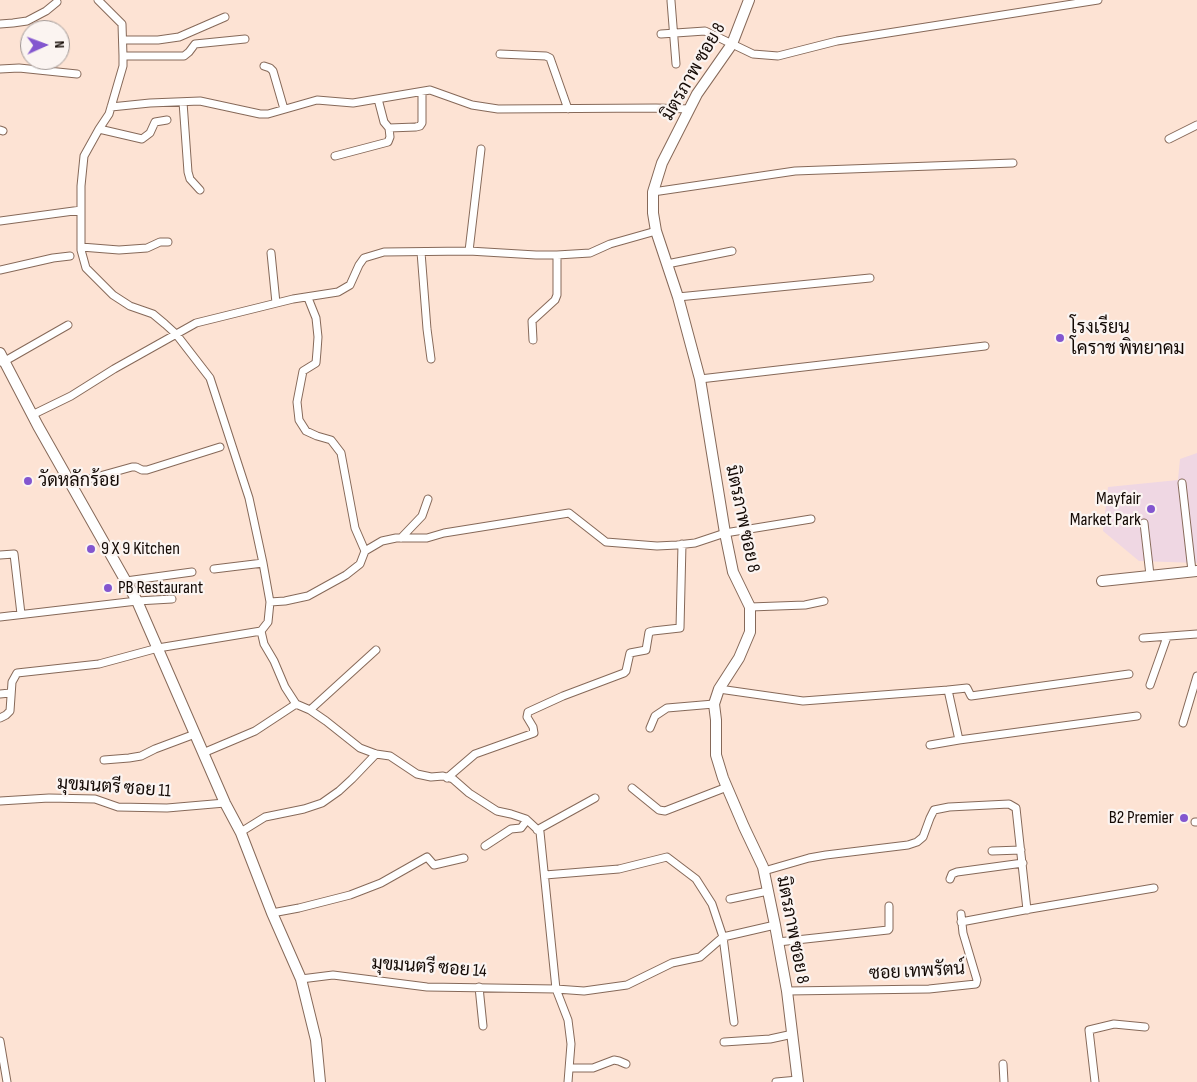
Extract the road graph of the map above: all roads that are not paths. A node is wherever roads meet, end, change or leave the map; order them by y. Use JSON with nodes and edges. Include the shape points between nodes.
{"nodes":[{"id":1,"x":98,"y":0,"type":"edge"},
{"id":2,"x":749,"y":0,"type":"edge"},
{"id":3,"x":1098,"y":0,"type":"edge"},
{"id":4,"x":671,"y":1,"type":"edge"},
{"id":5,"x":57,"y":2,"type":"dead end"},
{"id":6,"x":225,"y":17,"type":"dead end"},
{"id":7,"x":0,"y":24,"type":"edge"},
{"id":8,"x":674,"y":33,"type":"junction"},
{"id":9,"x":661,"y":34,"type":"dead end"},
{"id":10,"x":245,"y":39,"type":"dead end"},
{"id":11,"x":124,"y":40,"type":"junction"},
{"id":12,"x":732,"y":44,"type":"junction"},
{"id":13,"x":500,"y":54,"type":"dead end"},
{"id":14,"x":123,"y":56,"type":"junction"},
{"id":15,"x":676,"y":64,"type":"dead end"},
{"id":16,"x":264,"y":66,"type":"dead end"},
{"id":17,"x":0,"y":69,"type":"edge"},
{"id":18,"x":77,"y":74,"type":"dead end"},
{"id":19,"x":422,"y":92,"type":"junction"},
{"id":20,"x":378,"y":99,"type":"junction"},
{"id":21,"x":183,"y":102,"type":"junction"},
{"id":22,"x":111,"y":107,"type":"junction"},
{"id":23,"x":284,"y":109,"type":"junction"},
{"id":24,"x":568,"y":109,"type":"junction"},
{"id":25,"x":690,"y":109,"type":"junction"},
{"id":26,"x":167,"y":120,"type":"dead end"},
{"id":27,"x":1197,"y":125,"type":"edge"},
{"id":28,"x":389,"y":128,"type":"junction"},
{"id":29,"x":99,"y":129,"type":"junction"},
{"id":30,"x":1169,"y":139,"type":"dead end"},
{"id":31,"x":482,"y":149,"type":"dead end"},
{"id":32,"x":335,"y":156,"type":"dead end"},
{"id":33,"x":1013,"y":163,"type":"dead end"},
{"id":34,"x":200,"y":190,"type":"dead end"},
{"id":35,"x":652,"y":192,"type":"junction"},
{"id":36,"x":81,"y":210,"type":"junction"},
{"id":37,"x":0,"y":221,"type":"edge"},
{"id":38,"x":656,"y":231,"type":"junction"},
{"id":39,"x":168,"y":242,"type":"dead end"},
{"id":40,"x":81,"y":247,"type":"junction"},
{"id":41,"x":469,"y":251,"type":"junction"},
{"id":42,"x":732,"y":251,"type":"dead end"},
{"id":43,"x":421,"y":252,"type":"junction"},
{"id":44,"x":271,"y":253,"type":"dead end"},
{"id":45,"x":70,"y":256,"type":"dead end"},
{"id":46,"x":557,"y":256,"type":"junction"},
{"id":47,"x":667,"y":264,"type":"junction"},
{"id":48,"x":0,"y":270,"type":"edge"},
{"id":49,"x":870,"y":278,"type":"dead end"},
{"id":50,"x":678,"y":297,"type":"junction"},
{"id":51,"x":308,"y":298,"type":"junction"},
{"id":52,"x":276,"y":303,"type":"junction"},
{"id":53,"x":68,"y":325,"type":"dead end"},
{"id":54,"x":176,"y":334,"type":"junction"},
{"id":55,"x":533,"y":340,"type":"dead end"},
{"id":56,"x":985,"y":346,"type":"dead end"},
{"id":57,"x":431,"y":358,"type":"dead end"},
{"id":58,"x":2,"y":359,"type":"edge"},
{"id":59,"x":700,"y":378,"type":"junction"},
{"id":60,"x":32,"y":415,"type":"junction"},
{"id":61,"x":220,"y":447,"type":"dead end"},
{"id":62,"x":1182,"y":483,"type":"dead end"},
{"id":63,"x":71,"y":484,"type":"junction"},
{"id":64,"x":428,"y":499,"type":"dead end"},
{"id":65,"x":811,"y":519,"type":"dead end"},
{"id":66,"x":1144,"y":523,"type":"dead end"},
{"id":67,"x":725,"y":533,"type":"junction"},
{"id":68,"x":400,"y":538,"type":"junction"},
{"id":69,"x":682,"y":544,"type":"junction"},
{"id":70,"x":365,"y":551,"type":"junction"},
{"id":71,"x":0,"y":555,"type":"edge"},
{"id":72,"x":263,"y":563,"type":"junction"},
{"id":73,"x":214,"y":569,"type":"dead end"},
{"id":74,"x":1194,"y":571,"type":"edge"},
{"id":75,"x":192,"y":572,"type":"dead end"},
{"id":76,"x":1150,"y":575,"type":"junction"},
{"id":77,"x":126,"y":581,"type":"junction"},
{"id":78,"x":1102,"y":582,"type":"dead end"},
{"id":79,"x":172,"y":599,"type":"dead end"},
{"id":80,"x":137,"y":601,"type":"junction"},
{"id":81,"x":824,"y":601,"type":"dead end"},
{"id":82,"x":270,"y":602,"type":"junction"},
{"id":83,"x":750,"y":607,"type":"junction"},
{"id":84,"x":21,"y":614,"type":"junction"},
{"id":85,"x":0,"y":616,"type":"edge"},
{"id":86,"x":262,"y":631,"type":"junction"},
{"id":87,"x":1197,"y":634,"type":"edge"},
{"id":88,"x":1167,"y":637,"type":"junction"},
{"id":89,"x":1143,"y":638,"type":"dead end"},
{"id":90,"x":158,"y":648,"type":"junction"},
{"id":91,"x":376,"y":650,"type":"dead end"},
{"id":92,"x":1129,"y":674,"type":"dead end"},
{"id":93,"x":1197,"y":676,"type":"edge"},
{"id":94,"x":1150,"y":685,"type":"dead end"},
{"id":95,"x":719,"y":690,"type":"junction"},
{"id":96,"x":948,"y":690,"type":"junction"},
{"id":97,"x":10,"y":693,"type":"junction"},
{"id":98,"x":0,"y":694,"type":"edge"},
{"id":99,"x":296,"y":704,"type":"junction"},
{"id":100,"x":714,"y":704,"type":"junction"},
{"id":101,"x":310,"y":710,"type":"junction"},
{"id":102,"x":1137,"y":716,"type":"dead end"},
{"id":103,"x":0,"y":718,"type":"edge"},
{"id":104,"x":1183,"y":723,"type":"dead end"},
{"id":105,"x":650,"y":728,"type":"dead end"},
{"id":106,"x":195,"y":734,"type":"junction"},
{"id":107,"x":959,"y":740,"type":"junction"},
{"id":108,"x":930,"y":745,"type":"dead end"},
{"id":109,"x":203,"y":753,"type":"junction"},
{"id":110,"x":376,"y":754,"type":"junction"},
{"id":111,"x":104,"y":760,"type":"dead end"},
{"id":112,"x":447,"y":778,"type":"junction"},
{"id":113,"x":728,"y":787,"type":"junction"},
{"id":114,"x":632,"y":788,"type":"dead end"},
{"id":115,"x":595,"y":798,"type":"dead end"},
{"id":116,"x":0,"y":800,"type":"edge"},
{"id":117,"x":225,"y":803,"type":"junction"},
{"id":118,"x":527,"y":820,"type":"junction"},
{"id":119,"x":537,"y":830,"type":"junction"},
{"id":120,"x":241,"y":833,"type":"junction"},
{"id":121,"x":485,"y":846,"type":"dead end"},
{"id":122,"x":1021,"y":850,"type":"junction"},
{"id":123,"x":992,"y":851,"type":"dead end"},
{"id":124,"x":464,"y":858,"type":"dead end"},
{"id":125,"x":1022,"y":863,"type":"junction"},
{"id":126,"x":764,"y":871,"type":"junction"},
{"id":127,"x":545,"y":875,"type":"junction"},
{"id":128,"x":950,"y":879,"type":"dead end"},
{"id":129,"x":1154,"y":888,"type":"dead end"},
{"id":130,"x":768,"y":891,"type":"junction"},
{"id":131,"x":730,"y":899,"type":"dead end"},
{"id":132,"x":889,"y":906,"type":"dead end"},
{"id":133,"x":1027,"y":910,"type":"junction"},
{"id":134,"x":272,"y":913,"type":"junction"},
{"id":135,"x":961,"y":914,"type":"dead end"},
{"id":136,"x":961,"y":922,"type":"junction"},
{"id":137,"x":775,"y":925,"type":"junction"},
{"id":138,"x":723,"y":937,"type":"junction"},
{"id":139,"x":778,"y":942,"type":"junction"},
{"id":140,"x":301,"y":979,"type":"junction"},
{"id":141,"x":479,"y":987,"type":"junction"},
{"id":142,"x":556,"y":989,"type":"junction"},
{"id":143,"x":787,"y":991,"type":"junction"},
{"id":144,"x":734,"y":1022,"type":"dead end"},
{"id":145,"x":483,"y":1026,"type":"dead end"},
{"id":146,"x":1145,"y":1027,"type":"dead end"},
{"id":147,"x":793,"y":1034,"type":"junction"},
{"id":148,"x":0,"y":1041,"type":"edge"},
{"id":149,"x":724,"y":1042,"type":"dead end"},
{"id":150,"x":626,"y":1064,"type":"dead end"},
{"id":151,"x":1003,"y":1064,"type":"dead end"},
{"id":152,"x":570,"y":1068,"type":"junction"},
{"id":153,"x":798,"y":1081,"type":"edge"},
{"id":154,"x":7,"y":1082,"type":"edge"},
{"id":155,"x":320,"y":1082,"type":"edge"},
{"id":156,"x":568,"y":1082,"type":"edge"},
{"id":157,"x":776,"y":1082,"type":"edge"},
{"id":158,"x":1004,"y":1082,"type":"edge"},
{"id":159,"x":1095,"y":1082,"type":"edge"}],
"edges":[{"from":1,"to":11,"type":"street","via":[[122,24]]},
{"from":2,"to":12,"type":"street","name":"มิตรภาพ ซอย 8"},
{"from":3,"to":12,"type":"street","via":[[837,41],[778,56],[753,54]]},
{"from":4,"to":8,"type":"street"},
{"from":5,"to":7,"type":"street","via":[[27,21]]},
{"from":6,"to":11,"type":"street","via":[[178,37]]},
{"from":8,"to":9,"type":"street"},
{"from":8,"to":12,"type":"street","via":[[705,31]]},
{"from":8,"to":15,"type":"street"},
{"from":10,"to":14,"type":"street","via":[[195,44],[184,56]]},
{"from":11,"to":14,"type":"street"},
{"from":12,"to":25,"type":"street","name":"มิตรภาพ ซอย 8"},
{"from":13,"to":24,"type":"street","via":[[550,58]]},
{"from":14,"to":22,"type":"street"},
{"from":16,"to":23,"type":"street","via":[[273,71]]},
{"from":17,"to":18,"type":"street"},
{"from":19,"to":20,"type":"street"},
{"from":19,"to":24,"type":"street","via":[[430,90],[472,105],[498,109]]},
{"from":19,"to":28,"type":"street","via":[[420,126]]},
{"from":20,"to":23,"type":"street","via":[[353,103],[317,100]]},
{"from":20,"to":28,"type":"street","via":[[384,122]]},
{"from":21,"to":22,"type":"street"},
{"from":21,"to":23,"type":"street","via":[[200,101],[260,114]]},
{"from":21,"to":34,"type":"street","via":[[188,172]]},
{"from":22,"to":29,"type":"street"},
{"from":24,"to":25,"type":"street"},
{"from":25,"to":35,"type":"street","name":"มิตรภาพ ซอย 8","via":[[662,163]]},
{"from":26,"to":29,"type":"street","via":[[155,122],[150,133],[142,139]]},
{"from":27,"to":30,"type":"street"},
{"from":28,"to":32,"type":"street","via":[[388,142]]},
{"from":29,"to":36,"type":"street","via":[[84,156]]},
{"from":31,"to":41,"type":"street"},
{"from":33,"to":35,"type":"street","via":[[795,171]]},
{"from":35,"to":38,"type":"street","name":"มิตรภาพ ซอย 8"},
{"from":36,"to":37,"type":"street"},
{"from":36,"to":40,"type":"street"},
{"from":38,"to":46,"type":"street","via":[[590,252]]},
{"from":38,"to":47,"type":"street","name":"มิตรภาพ ซอย 8"},
{"from":39,"to":40,"type":"street","via":[[147,248],[119,250]]},
{"from":40,"to":54,"type":"street","via":[[86,268],[113,295],[130,306],[153,314]]},
{"from":41,"to":43,"type":"street"},
{"from":41,"to":46,"type":"street"},
{"from":42,"to":47,"type":"street"},
{"from":43,"to":51,"type":"street","via":[[384,252],[364,258],[350,286]]},
{"from":43,"to":57,"type":"street"},
{"from":44,"to":52,"type":"street"},
{"from":45,"to":48,"type":"street"},
{"from":46,"to":55,"type":"street","via":[[557,295],[532,322]]},
{"from":47,"to":50,"type":"street","name":"มิตรภาพ ซอย 8"},
{"from":49,"to":50,"type":"street"},
{"from":50,"to":59,"type":"street","name":"มิตรภาพ ซอย 8"},
{"from":51,"to":52,"type":"street"},
{"from":51,"to":70,"type":"street","via":[[316,318],[318,351],[316,363],[303,371],[297,402],[299,420],[306,430],[331,440],[341,453],[355,528]]},
{"from":52,"to":54,"type":"street","via":[[196,323]]},
{"from":53,"to":58,"type":"street"},
{"from":54,"to":60,"type":"street","via":[[71,396]]},
{"from":54,"to":72,"type":"street","via":[[210,378],[249,498]]},
{"from":56,"to":59,"type":"street"},
{"from":58,"to":60,"type":"street"},
{"from":59,"to":67,"type":"street","name":"มิตรภาพ ซอย 8"},
{"from":60,"to":63,"type":"street"},
{"from":61,"to":63,"type":"street","via":[[147,470],[132,467]]},
{"from":62,"to":74,"type":"street"},
{"from":63,"to":77,"type":"street"},
{"from":64,"to":68,"type":"street","via":[[422,516]]},
{"from":65,"to":67,"type":"street"},
{"from":66,"to":76,"type":"street"},
{"from":67,"to":69,"type":"street"},
{"from":67,"to":83,"type":"street","name":"มิตรภาพ ซอย 8","via":[[733,572]]},
{"from":68,"to":69,"type":"street","via":[[427,538],[569,513],[606,542],[657,546]]},
{"from":68,"to":70,"type":"street","via":[[382,541]]},
{"from":69,"to":112,"type":"street","via":[[680,628],[649,632],[646,650],[630,653],[624,673],[528,712],[534,733],[475,754]]},
{"from":70,"to":82,"type":"street","via":[[360,564],[308,596]]},
{"from":71,"to":84,"type":"street","via":[[14,554]]},
{"from":72,"to":73,"type":"street"},
{"from":72,"to":82,"type":"street"},
{"from":74,"to":76,"type":"street"},
{"from":75,"to":77,"type":"street"},
{"from":76,"to":78,"type":"street"},
{"from":77,"to":80,"type":"street"},
{"from":79,"to":80,"type":"street"},
{"from":80,"to":84,"type":"street"},
{"from":80,"to":90,"type":"street"},
{"from":81,"to":83,"type":"street","via":[[806,605]]},
{"from":82,"to":86,"type":"street","via":[[268,622]]},
{"from":83,"to":95,"type":"street","name":"มิตรภาพ ซอย 8","via":[[750,632],[739,658]]},
{"from":84,"to":85,"type":"street"},
{"from":86,"to":90,"type":"street"},
{"from":86,"to":99,"type":"street","via":[[264,644]]},
{"from":87,"to":88,"type":"street"},
{"from":88,"to":89,"type":"street"},
{"from":88,"to":94,"type":"street"},
{"from":90,"to":97,"type":"street","via":[[99,664],[18,673]]},
{"from":90,"to":106,"type":"street"},
{"from":91,"to":101,"type":"street"},
{"from":92,"to":96,"type":"street","via":[[971,696],[967,688]]},
{"from":93,"to":104,"type":"street"},
{"from":95,"to":96,"type":"street","via":[[804,701]]},
{"from":95,"to":100,"type":"street","name":"มิตรภาพ ซอย 8"},
{"from":96,"to":107,"type":"street"},
{"from":97,"to":98,"type":"street"},
{"from":97,"to":103,"type":"street","via":[[10,711]]},
{"from":99,"to":101,"type":"street"},
{"from":99,"to":109,"type":"street","via":[[255,731]]},
{"from":100,"to":105,"type":"street","via":[[667,708],[656,716]]},
{"from":100,"to":113,"type":"street","name":"มิตรภาพ ซอย 8","via":[[716,755]]},
{"from":101,"to":110,"type":"street","via":[[360,748]]},
{"from":102,"to":107,"type":"street"},
{"from":106,"to":109,"type":"street"},
{"from":106,"to":111,"type":"street","via":[[141,756]]},
{"from":107,"to":108,"type":"street"},
{"from":109,"to":117,"type":"street"},
{"from":110,"to":112,"type":"street","via":[[390,756],[417,774]]},
{"from":110,"to":120,"type":"street","via":[[339,791],[322,803],[264,817]]},
{"from":112,"to":118,"type":"street","via":[[498,811]]},
{"from":113,"to":114,"type":"street","via":[[664,811]]},
{"from":113,"to":126,"type":"street","name":"มิตรภาพ ซอย 8"},
{"from":115,"to":119,"type":"street"},
{"from":116,"to":117,"type":"street","name":"มุขมนตรี ซอย 11","via":[[95,799],[118,807],[167,808]]},
{"from":117,"to":120,"type":"street"},
{"from":118,"to":119,"type":"street"},
{"from":118,"to":121,"type":"street","via":[[521,828],[511,829]]},
{"from":119,"to":127,"type":"street","via":[[540,832]]},
{"from":120,"to":134,"type":"street"},
{"from":122,"to":123,"type":"street"},
{"from":122,"to":125,"type":"street"},
{"from":122,"to":126,"type":"street","via":[[1016,808],[1009,804],[949,807],[934,810],[923,837],[917,842],[810,858]]},
{"from":124,"to":134,"type":"street","via":[[434,865],[427,858],[381,883],[350,895]]},
{"from":125,"to":128,"type":"street","via":[[957,872]]},
{"from":125,"to":133,"type":"street"},
{"from":126,"to":130,"type":"street","name":"มิตรภาพ ซอย 8"},
{"from":127,"to":138,"type":"street","via":[[619,869],[667,857],[696,879],[712,904]]},
{"from":127,"to":142,"type":"street"},
{"from":129,"to":133,"type":"street"},
{"from":130,"to":131,"type":"street"},
{"from":130,"to":137,"type":"street","name":"มิตรภาพ ซอย 8"},
{"from":132,"to":139,"type":"street","via":[[888,930]]},
{"from":133,"to":136,"type":"street"},
{"from":134,"to":140,"type":"street"},
{"from":135,"to":136,"type":"street","name":"ซอย เทพรัตน์"},
{"from":136,"to":143,"type":"street","name":"ซอย เทพรัตน์","via":[[976,984],[929,989]]},
{"from":137,"to":138,"type":"street"},
{"from":137,"to":139,"type":"street","name":"มิตรภาพ ซอย 8"},
{"from":138,"to":142,"type":"street","name":"มุขมนตรี ซอย 14","via":[[700,958],[672,963],[627,985],[584,991]]},
{"from":138,"to":144,"type":"street"},
{"from":139,"to":143,"type":"street","name":"มิตรภาพ ซอย 8"},
{"from":140,"to":141,"type":"street","name":"มุขมนตรี ซอย 14","via":[[333,975],[426,987]]},
{"from":140,"to":155,"type":"street","via":[[316,1040]]},
{"from":141,"to":142,"type":"street","name":"มุขมนตรี ซอย 14"},
{"from":141,"to":145,"type":"street"},
{"from":142,"to":152,"type":"street","via":[[568,1020]]},
{"from":143,"to":147,"type":"street","name":"มิตรภาพ ซอย 8"},
{"from":146,"to":159,"type":"street","via":[[1114,1024],[1089,1030]]},
{"from":147,"to":149,"type":"street"},
{"from":147,"to":153,"type":"street","name":"มิตรภาพ ซอย 8"},
{"from":148,"to":154,"type":"street"},
{"from":150,"to":152,"type":"street","via":[[614,1060],[593,1068]]},
{"from":151,"to":158,"type":"street"},
{"from":152,"to":156,"type":"street"},
{"from":153,"to":157,"type":"street"}]}
